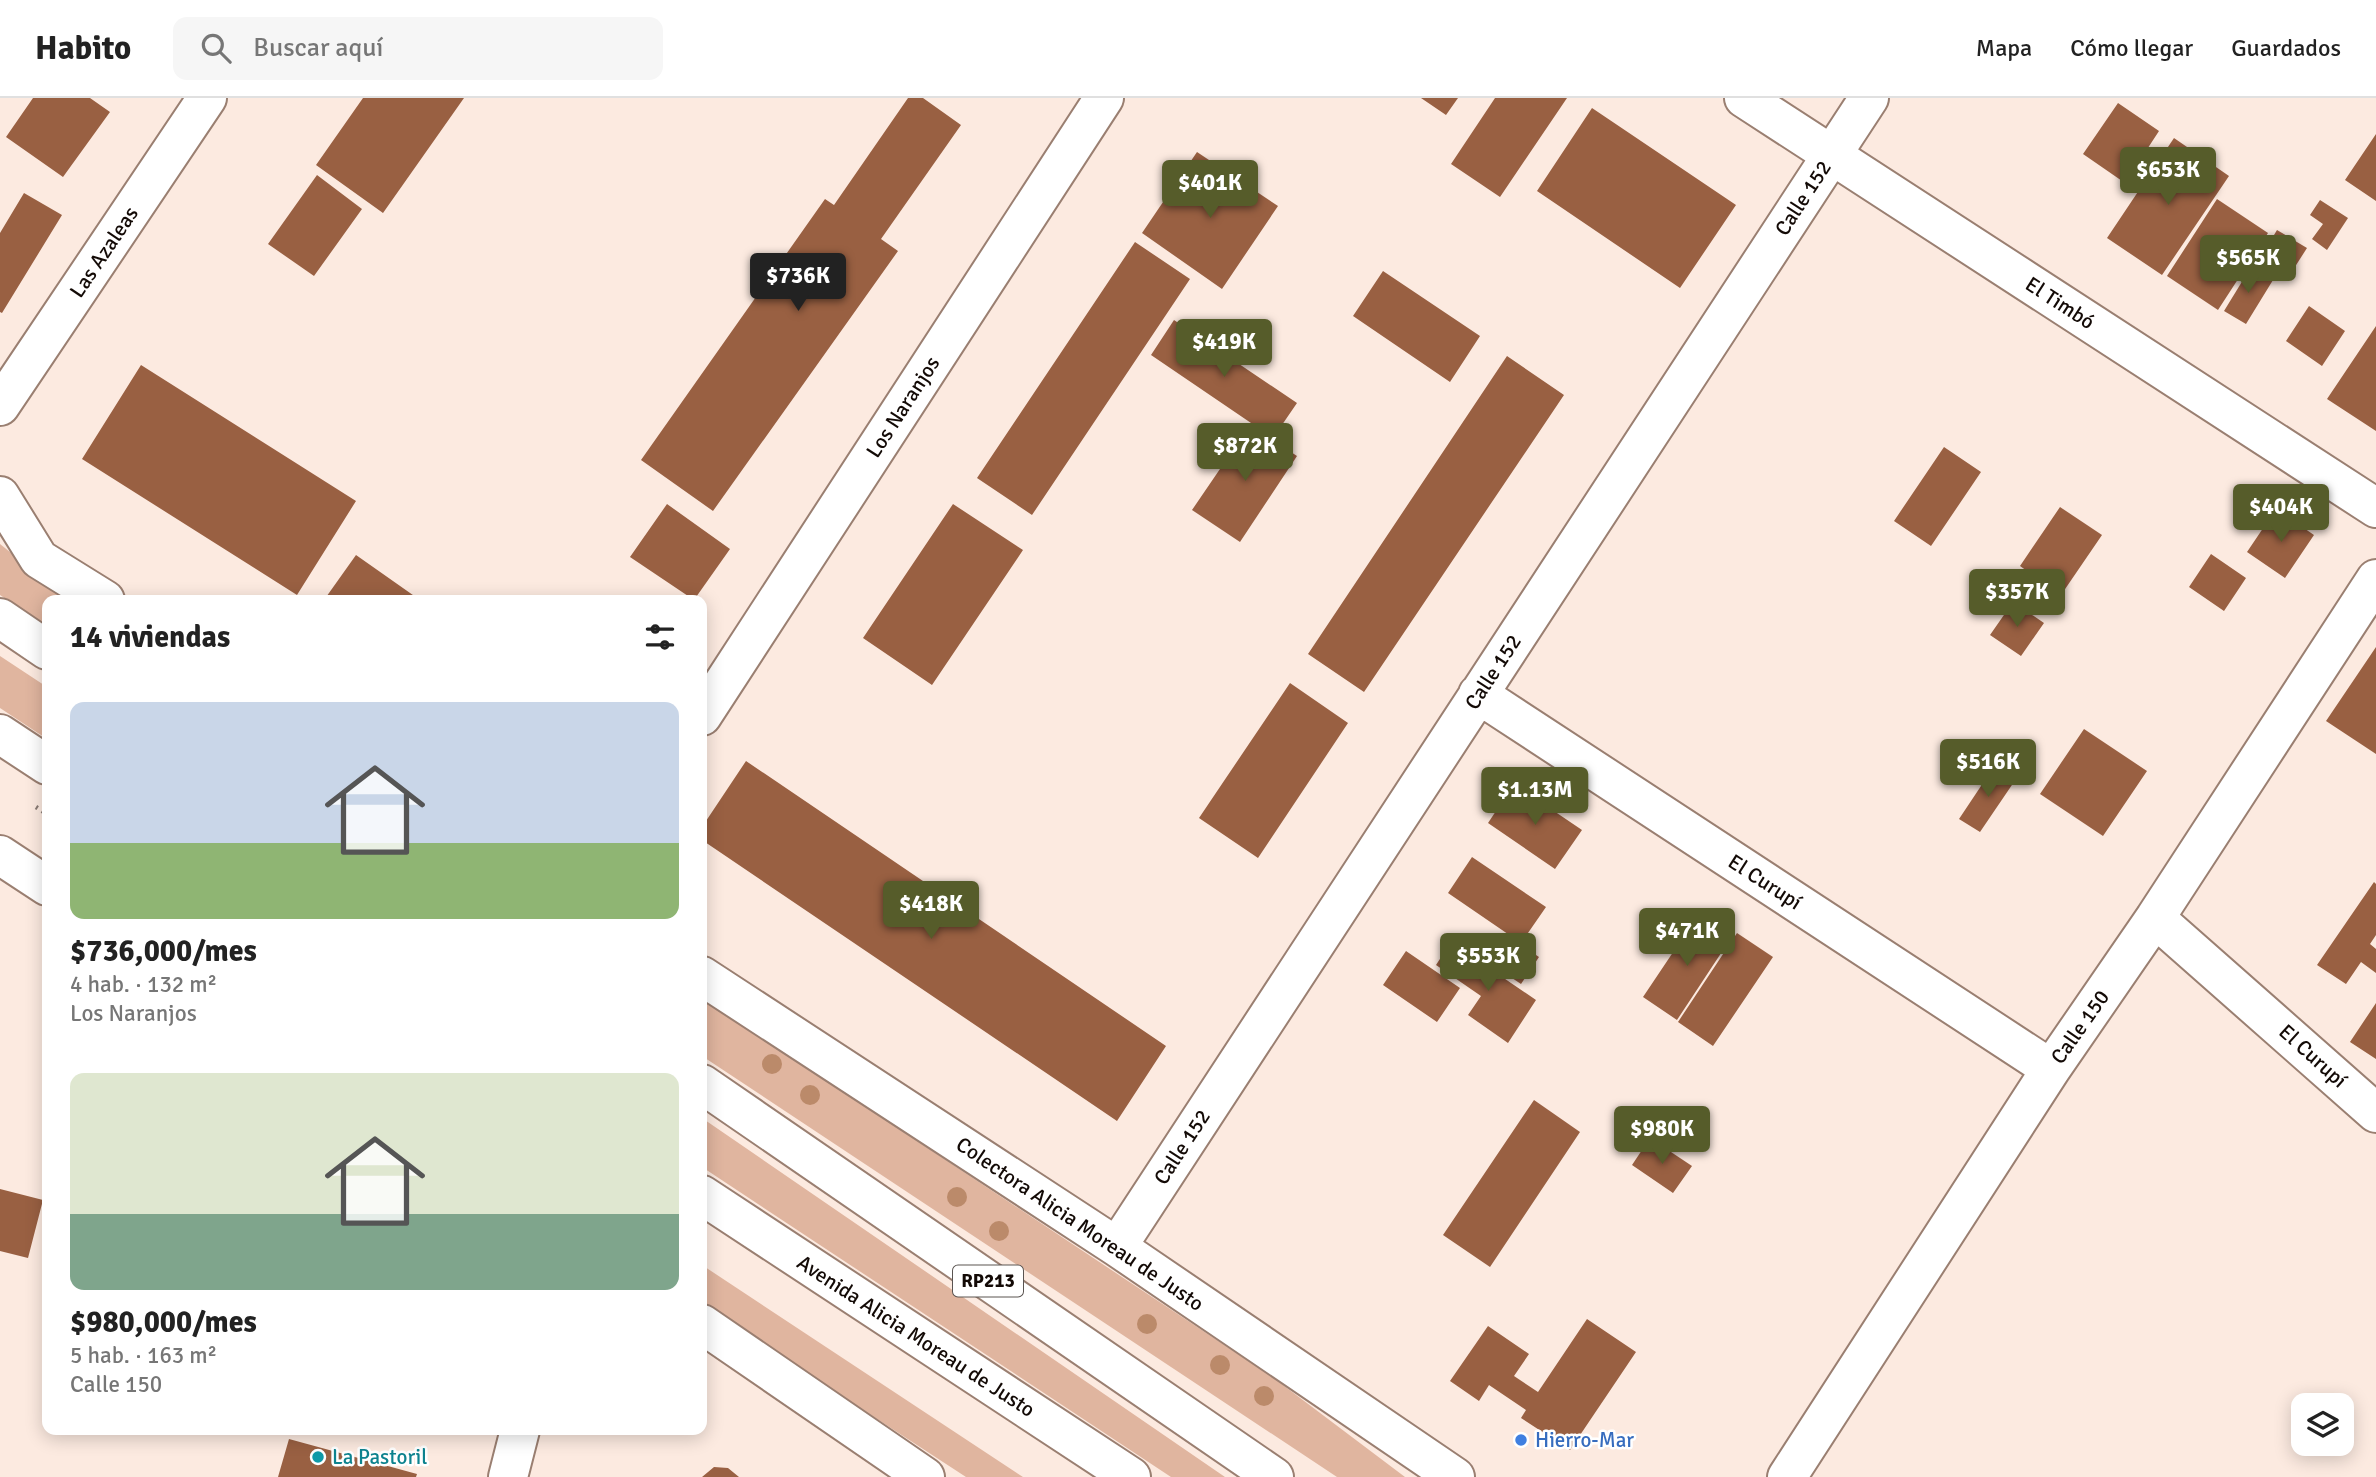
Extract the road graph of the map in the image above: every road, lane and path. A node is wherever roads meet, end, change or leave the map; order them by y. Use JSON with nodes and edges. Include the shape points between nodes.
{"nodes":[{"id":1,"x":207,"y":98,"type":"edge"},
{"id":2,"x":1104,"y":98,"type":"edge"},
{"id":3,"x":1744,"y":98,"type":"edge"},
{"id":4,"x":1869,"y":98,"type":"edge"},
{"id":5,"x":1831,"y":155,"type":"junction"},
{"id":6,"x":0,"y":406,"type":"edge"},
{"id":7,"x":0,"y":496,"type":"edge"},
{"id":8,"x":2376,"y":509,"type":"edge"},
{"id":9,"x":2376,"y":579,"type":"edge"},
{"id":10,"x":97,"y":595,"type":"edge"},
{"id":11,"x":0,"y":618,"type":"edge"},
{"id":12,"x":42,"y":647,"type":"edge"},
{"id":13,"x":1478,"y":694,"type":"junction"},
{"id":14,"x":707,"y":708,"type":"edge"},
{"id":15,"x":0,"y":734,"type":"edge"},
{"id":16,"x":42,"y":762,"type":"edge"},
{"id":17,"x":0,"y":855,"type":"edge"},
{"id":18,"x":42,"y":883,"type":"edge"},
{"id":19,"x":2155,"y":918,"type":"junction"},
{"id":20,"x":707,"y":979,"type":"edge"},
{"id":21,"x":2051,"y":1069,"type":"junction"},
{"id":22,"x":707,"y":1087,"type":"edge"},
{"id":23,"x":2376,"y":1113,"type":"edge"},
{"id":24,"x":707,"y":1198,"type":"edge"},
{"id":25,"x":1117,"y":1247,"type":"junction"},
{"id":26,"x":707,"y":1327,"type":"edge"},
{"id":27,"x":519,"y":1435,"type":"edge"},
{"id":28,"x":508,"y":1477,"type":"edge"},
{"id":29,"x":925,"y":1477,"type":"edge"},
{"id":30,"x":1131,"y":1477,"type":"edge"},
{"id":31,"x":1274,"y":1477,"type":"edge"},
{"id":32,"x":1455,"y":1477,"type":"edge"},
{"id":33,"x":1787,"y":1477,"type":"edge"}],
"edges":[{"from":1,"to":6,"type":"street","name":"Las Azaleas"},
{"from":2,"to":14,"type":"street","name":"Los Naranjos"},
{"from":3,"to":5,"type":"street","name":"El Timbó"},
{"from":4,"to":5,"type":"street","name":"Calle 152"},
{"from":5,"to":8,"type":"street","name":"El Timbó"},
{"from":5,"to":13,"type":"street","name":"Calle 152"},
{"from":7,"to":10,"type":"street","via":[[39,559]]},
{"from":9,"to":19,"type":"street","name":"Calle 150"},
{"from":11,"to":12,"type":"street"},
{"from":13,"to":21,"type":"street","name":"El Curupí"},
{"from":13,"to":25,"type":"street","name":"Calle 152"},
{"from":15,"to":16,"type":"street"},
{"from":17,"to":18,"type":"street"},
{"from":19,"to":21,"type":"street","name":"Calle 150"},
{"from":19,"to":23,"type":"street","name":"El Curupí"},
{"from":20,"to":25,"type":"street","name":"Colectora Alicia Moreau de Justo"},
{"from":21,"to":33,"type":"street","name":"Calle 150"},
{"from":22,"to":31,"type":"street","number":"RP213"},
{"from":24,"to":30,"type":"street","name":"Avenida Alicia Moreau de Justo"},
{"from":25,"to":32,"type":"street","name":"Colectora Alicia Moreau de Justo"},
{"from":26,"to":29,"type":"street"},
{"from":27,"to":28,"type":"street"}]}
